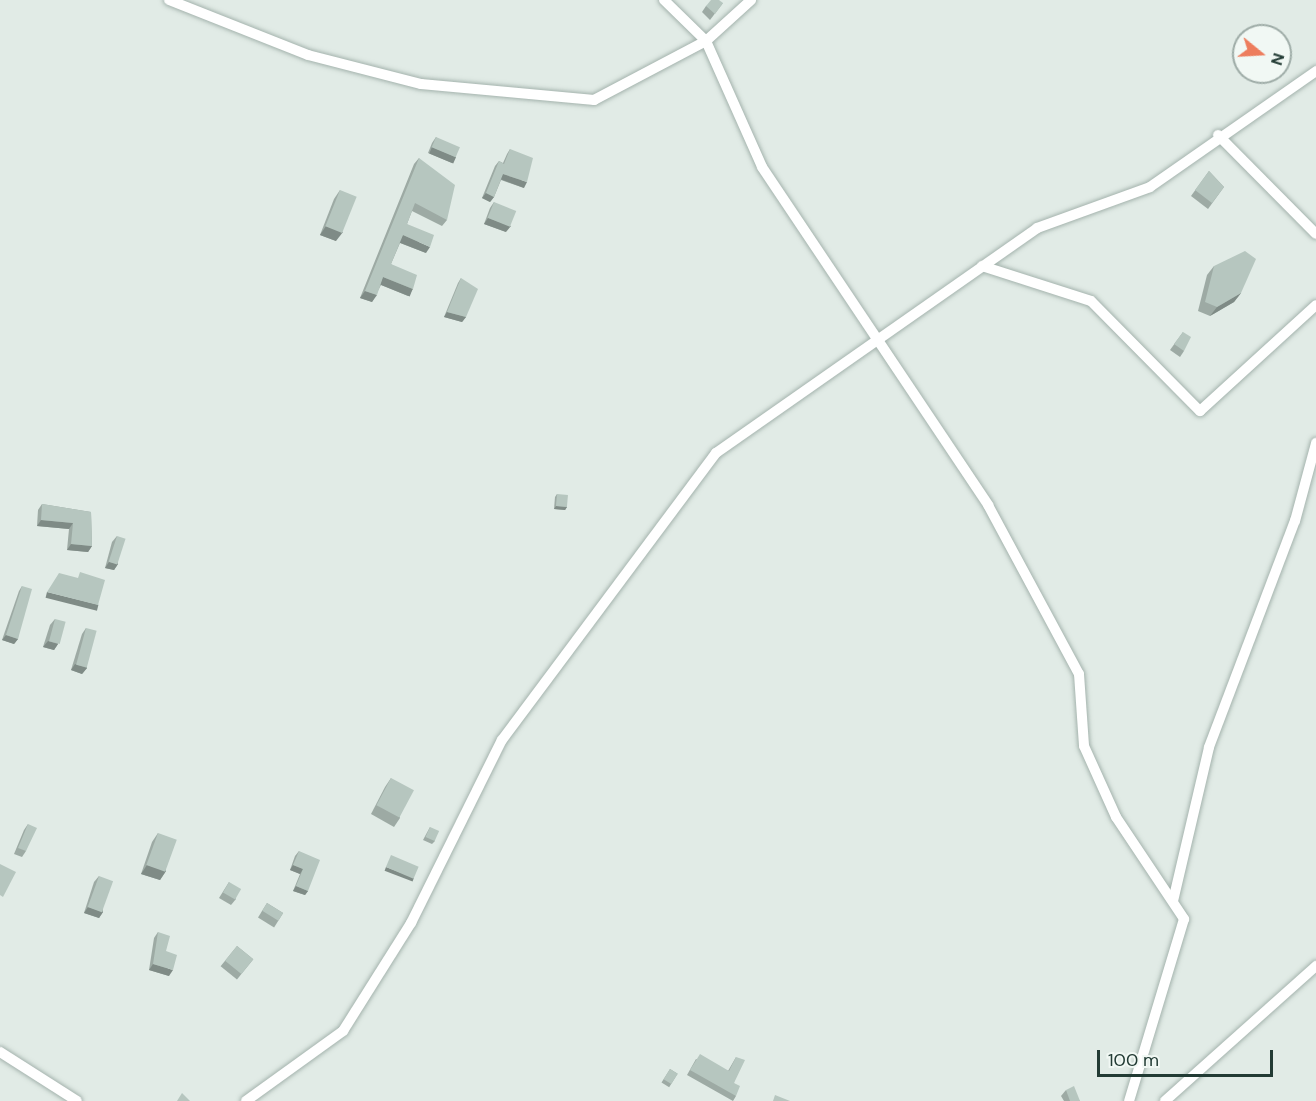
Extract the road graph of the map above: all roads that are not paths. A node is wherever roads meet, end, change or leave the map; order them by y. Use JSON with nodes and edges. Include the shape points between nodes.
{"nodes":[{"id":1,"x":169,"y":0,"type":"edge"},
{"id":2,"x":664,"y":0,"type":"edge"},
{"id":3,"x":751,"y":0,"type":"edge"},
{"id":4,"x":706,"y":41,"type":"junction"},
{"id":5,"x":1316,"y":71,"type":"edge"},
{"id":6,"x":1218,"y":135,"type":"junction"},
{"id":7,"x":1316,"y":234,"type":"edge"},
{"id":8,"x":982,"y":266,"type":"junction"},
{"id":9,"x":1316,"y":305,"type":"edge"},
{"id":10,"x":879,"y":336,"type":"junction"},
{"id":11,"x":1316,"y":443,"type":"edge"},
{"id":12,"x":1173,"y":901,"type":"junction"},
{"id":13,"x":1316,"y":966,"type":"edge"},
{"id":14,"x":0,"y":1052,"type":"edge"},
{"id":15,"x":77,"y":1101,"type":"edge"},
{"id":16,"x":246,"y":1101,"type":"edge"},
{"id":17,"x":1129,"y":1101,"type":"edge"},
{"id":18,"x":1165,"y":1101,"type":"edge"}],
"edges":[{"from":1,"to":4,"type":"street","via":[[308,55],[421,84],[594,100]]},
{"from":2,"to":4,"type":"street"},
{"from":3,"to":4,"type":"street"},
{"from":4,"to":10,"type":"street","via":[[762,167]]},
{"from":5,"to":6,"type":"street"},
{"from":6,"to":7,"type":"street"},
{"from":6,"to":8,"type":"street","via":[[1150,187],[1037,228]]},
{"from":8,"to":9,"type":"street","via":[[1091,301],[1200,411]]},
{"from":8,"to":10,"type":"street"},
{"from":10,"to":12,"type":"street","via":[[988,506],[1079,674],[1084,746],[1116,817]]},
{"from":10,"to":16,"type":"street","via":[[716,453],[502,740],[411,923],[343,1031]]},
{"from":11,"to":12,"type":"street","via":[[1295,521],[1209,747]]},
{"from":12,"to":17,"type":"street","via":[[1184,919]]},
{"from":13,"to":18,"type":"street"},
{"from":14,"to":15,"type":"street"}]}
